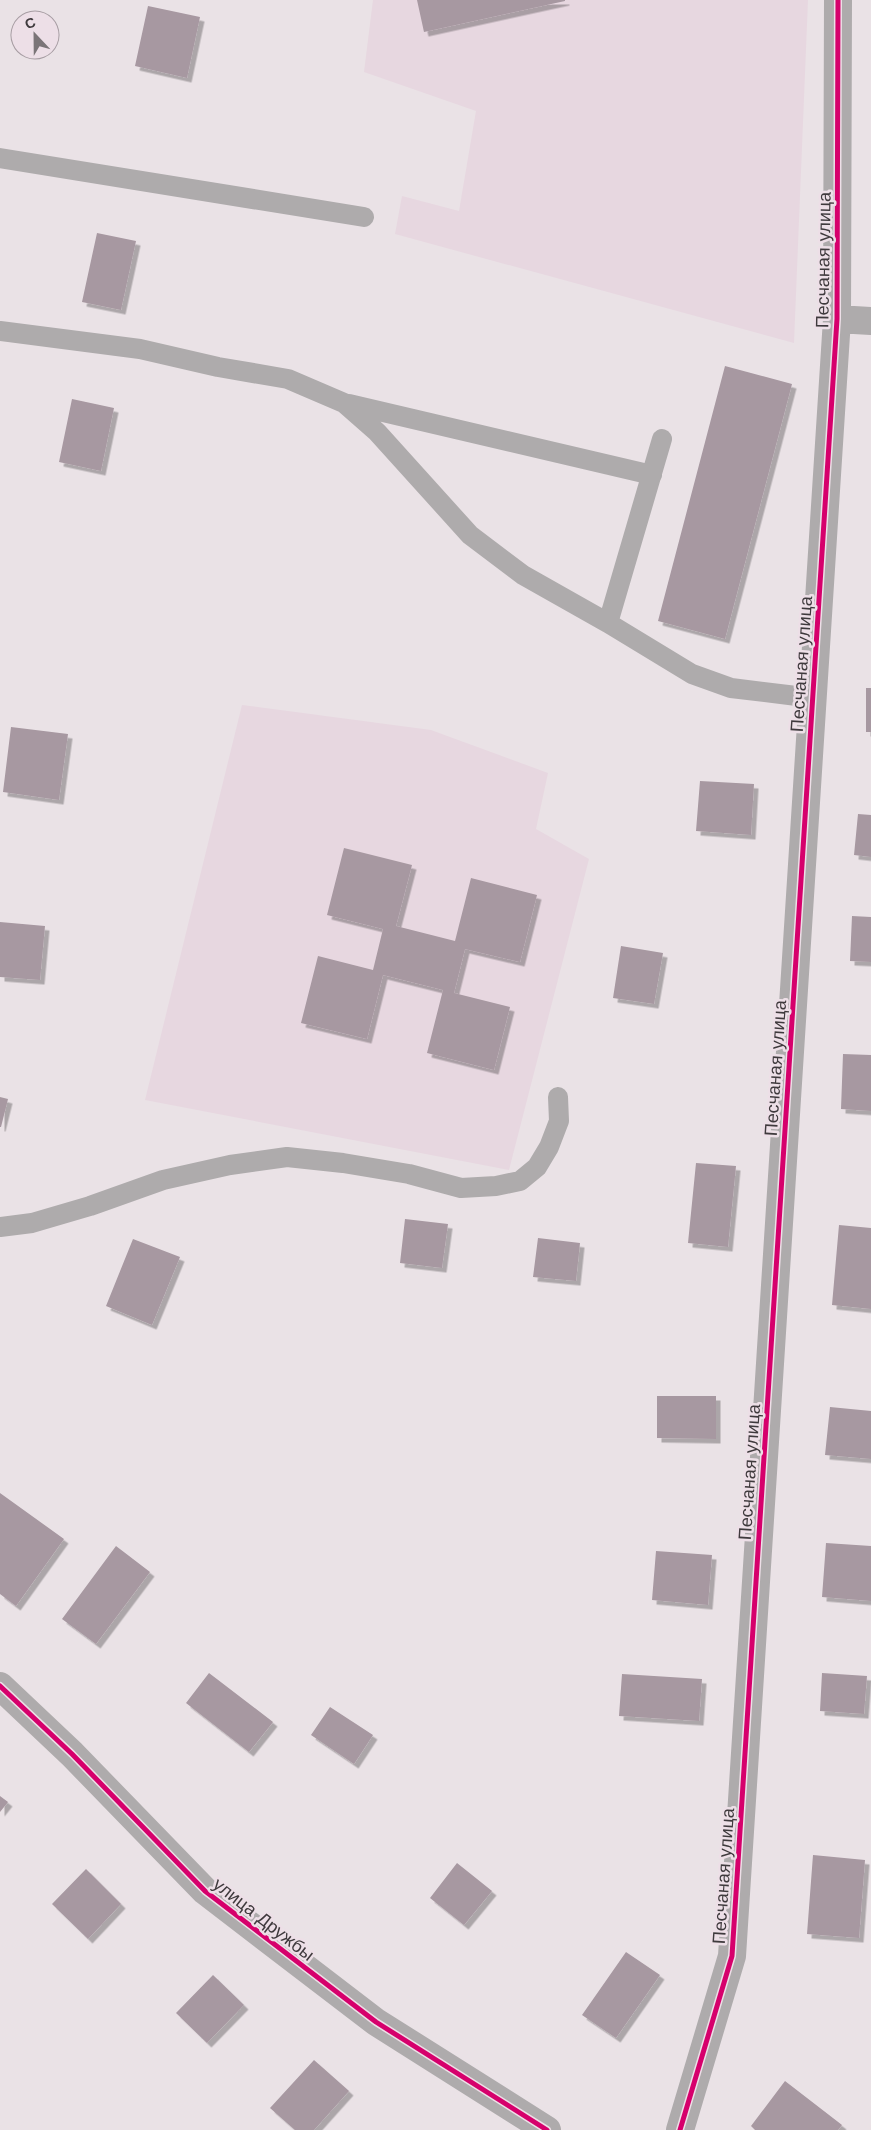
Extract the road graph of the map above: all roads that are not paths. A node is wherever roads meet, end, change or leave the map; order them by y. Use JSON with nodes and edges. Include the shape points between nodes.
{"nodes":[{"id":1,"x":838,"y":0,"type":"edge"},
{"id":2,"x":0,"y":158,"type":"edge"},
{"id":3,"x":364,"y":217,"type":"dead end"},
{"id":4,"x":837,"y":319,"type":"junction"},
{"id":5,"x":871,"y":320,"type":"edge"},
{"id":6,"x":0,"y":331,"type":"edge"},
{"id":7,"x":344,"y":403,"type":"junction"},
{"id":8,"x":662,"y":439,"type":"dead end"},
{"id":9,"x":652,"y":474,"type":"junction"},
{"id":10,"x":608,"y":623,"type":"junction"},
{"id":11,"x":813,"y":698,"type":"junction"},
{"id":12,"x":558,"y":1097,"type":"dead end"},
{"id":13,"x":0,"y":1227,"type":"edge"},
{"id":14,"x":0,"y":1686,"type":"edge"},
{"id":15,"x":547,"y":2130,"type":"edge"},
{"id":16,"x":680,"y":2130,"type":"edge"}],
"edges":[{"from":1,"to":4,"type":"street","name":"Песчаная улица"},
{"from":2,"to":3,"type":"lane"},
{"from":4,"to":5,"type":"street"},
{"from":4,"to":11,"type":"street","name":"Песчаная улица"},
{"from":6,"to":7,"type":"lane","via":[[140,349],[288,379]]},
{"from":7,"to":9,"type":"lane"},
{"from":7,"to":10,"type":"lane","via":[[377,432],[470,535],[523,575]]},
{"from":8,"to":9,"type":"lane"},
{"from":9,"to":10,"type":"lane"},
{"from":10,"to":11,"type":"lane","via":[[692,674],[731,688]]},
{"from":11,"to":16,"type":"street","name":"Песчаная улица","via":[[732,1956]]},
{"from":12,"to":13,"type":"lane","via":[[559,1121],[549,1146],[537,1167],[520,1181],[461,1188],[409,1174],[287,1157],[230,1165],[163,1180],[32,1223]]},
{"from":14,"to":15,"type":"street","name":"улица Дружбы","via":[[72,1754],[205,1891],[376,2022]]}]}
